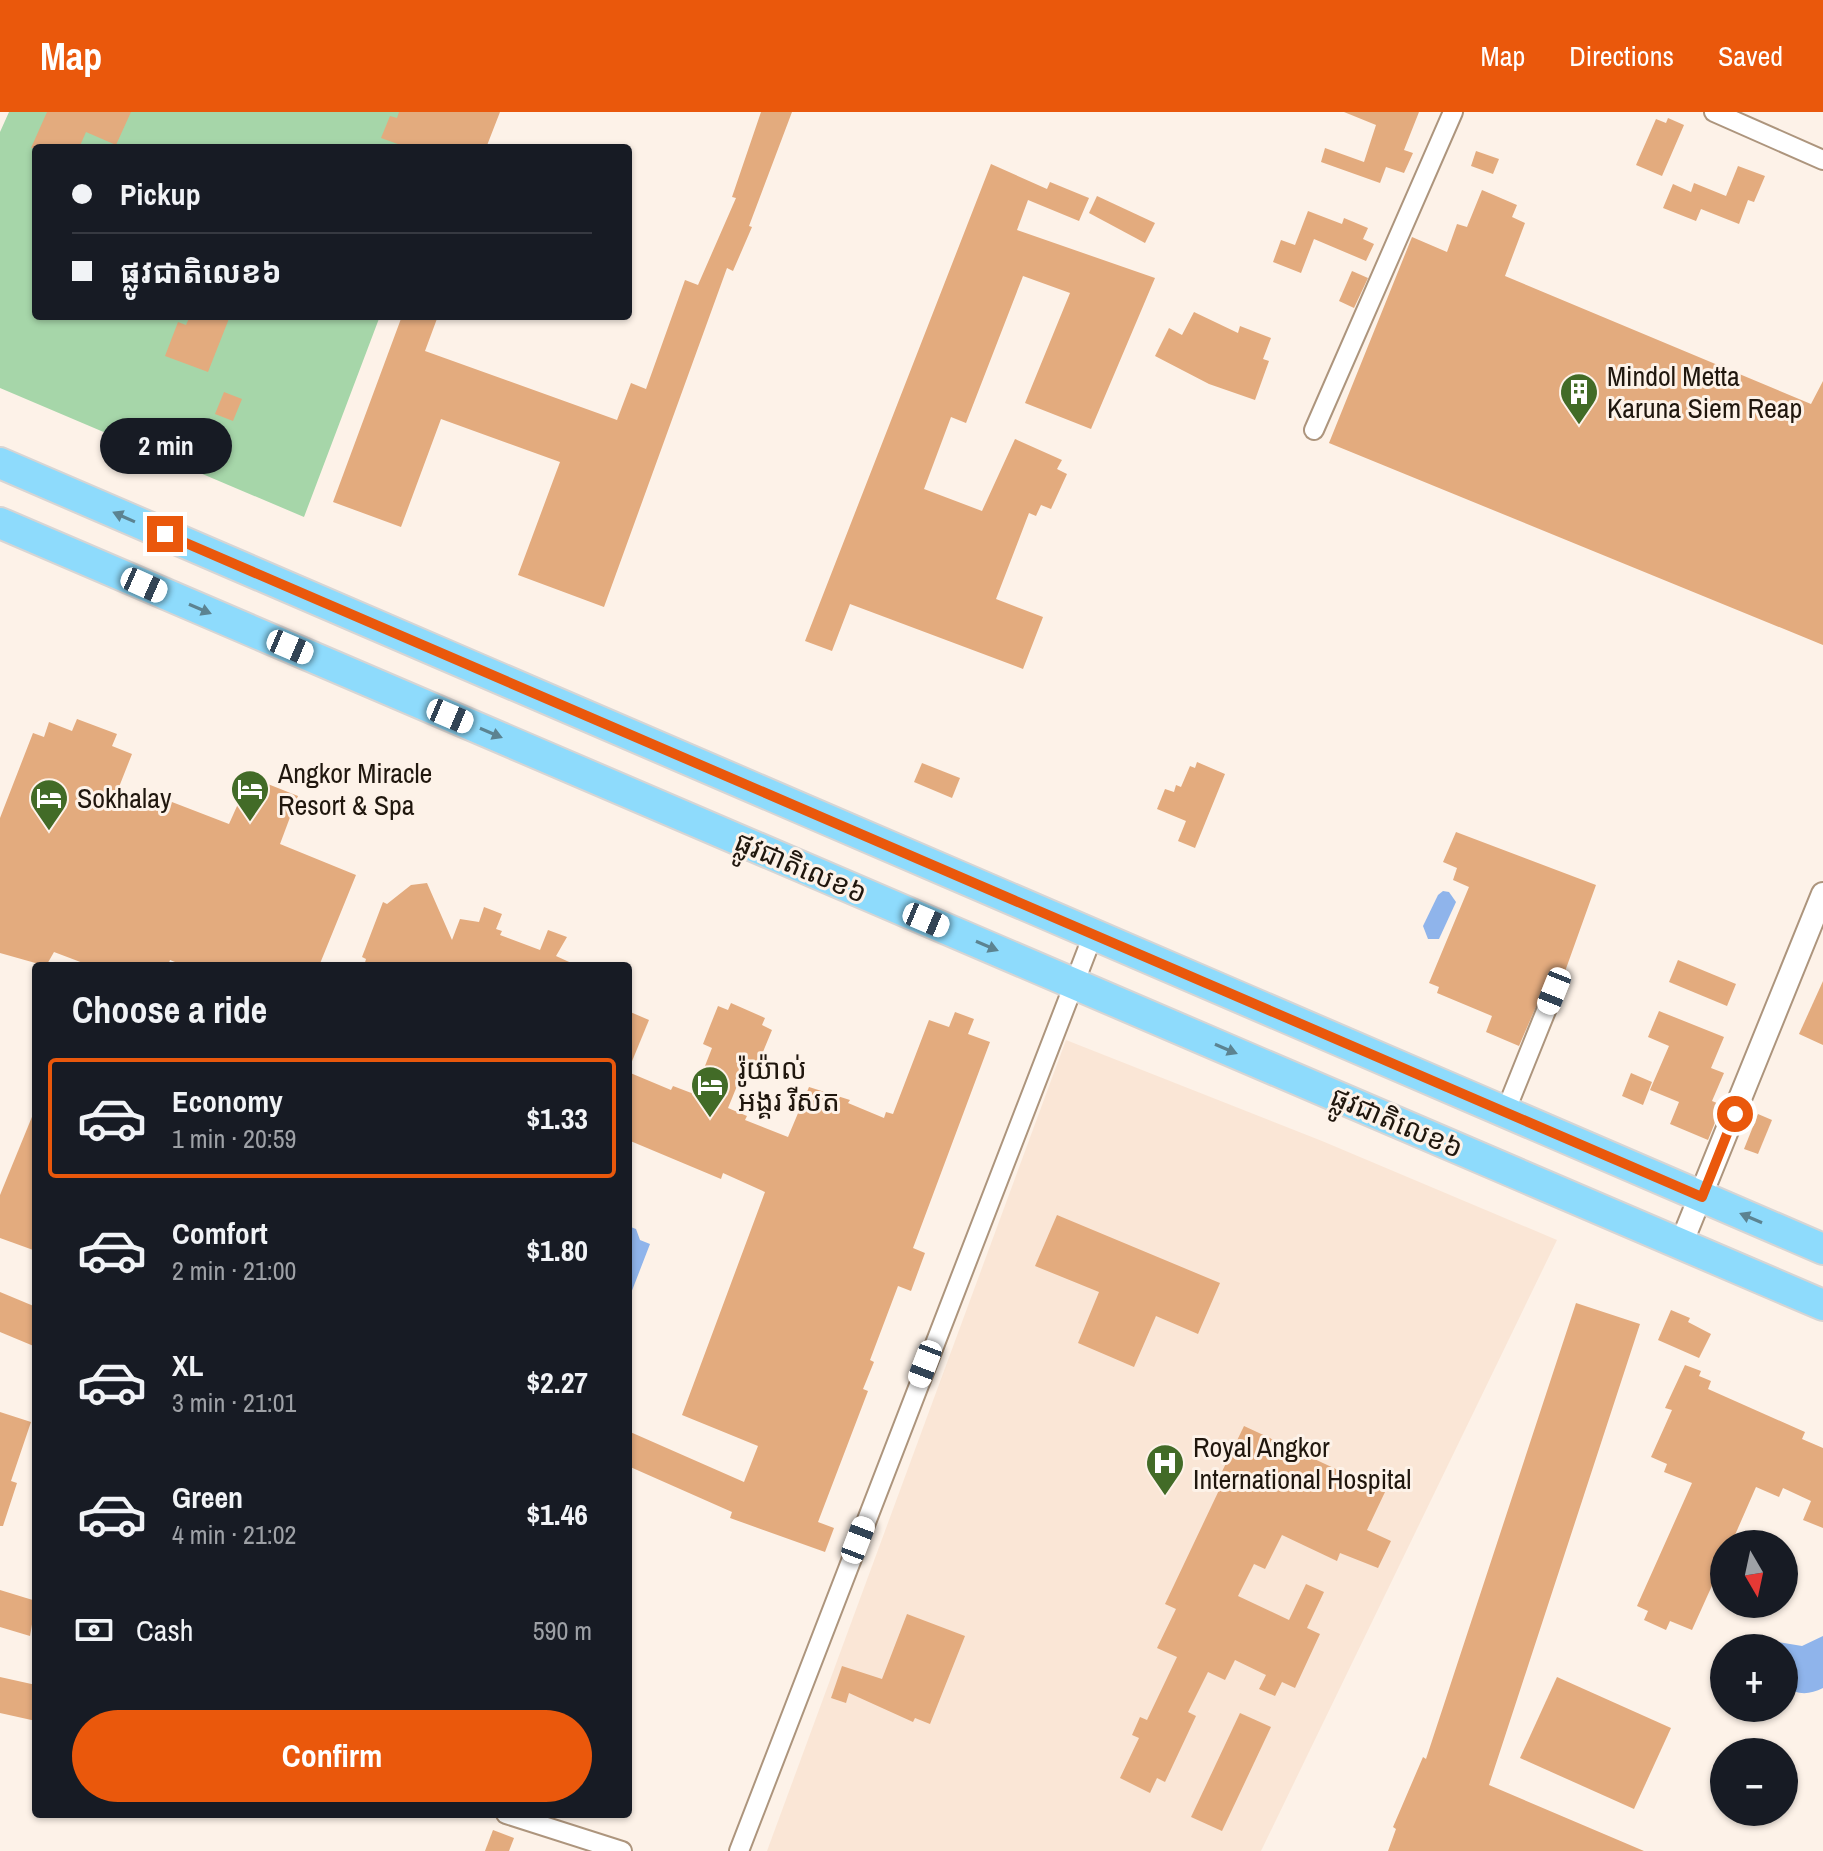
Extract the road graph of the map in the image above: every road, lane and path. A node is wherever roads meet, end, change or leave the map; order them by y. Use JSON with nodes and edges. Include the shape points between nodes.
{"nodes":[{"id":1,"x":1453,"y":112,"type":"edge"},
{"id":2,"x":1714,"y":112,"type":"edge"},
{"id":3,"x":1823,"y":160,"type":"edge"},
{"id":4,"x":1314,"y":430,"type":"dead end"},
{"id":5,"x":0,"y":463,"type":"edge"},
{"id":6,"x":0,"y":523,"type":"edge"},
{"id":7,"x":1823,"y":894,"type":"edge"},
{"id":8,"x":1093,"y":935,"type":"junction"},
{"id":9,"x":1072,"y":983,"type":"junction"},
{"id":10,"x":1554,"y":991,"type":"dead end"},
{"id":11,"x":1506,"y":1110,"type":"junction"},
{"id":12,"x":1702,"y":1197,"type":"junction"},
{"id":13,"x":1681,"y":1244,"type":"junction"},
{"id":14,"x":1823,"y":1249,"type":"edge"},
{"id":15,"x":1823,"y":1305,"type":"edge"},
{"id":16,"x":519,"y":1818,"type":"edge"},
{"id":17,"x":622,"y":1851,"type":"edge"},
{"id":18,"x":739,"y":1851,"type":"edge"}],
"edges":[{"from":1,"to":4,"type":"street"},
{"from":2,"to":3,"type":"street"},
{"from":8,"to":5,"type":"highway","name":"ផ្លូវជាតិលេខ៦","one_way":true},
{"from":6,"to":9,"type":"highway","name":"ផ្លូវជាតិលេខ៦","one_way":true},
{"from":7,"to":12,"type":"street"},
{"from":8,"to":9,"type":"street"},
{"from":8,"to":11,"type":"highway","name":"ផ្លូវជាតិលេខ៦"},
{"from":9,"to":13,"type":"highway","name":"ផ្លូវជាតិលេខ៦","one_way":true},
{"from":9,"to":18,"type":"street"},
{"from":10,"to":11,"type":"street"},
{"from":11,"to":12,"type":"highway","name":"ផ្លូវជាតិលេខ៦"},
{"from":12,"to":13,"type":"street"},
{"from":14,"to":12,"type":"highway","name":"ផ្លូវជាតិលេខ៦","one_way":true},
{"from":13,"to":15,"type":"highway","name":"ផ្លូវជាតិលេខ៦"},
{"from":16,"to":17,"type":"street"}]}
